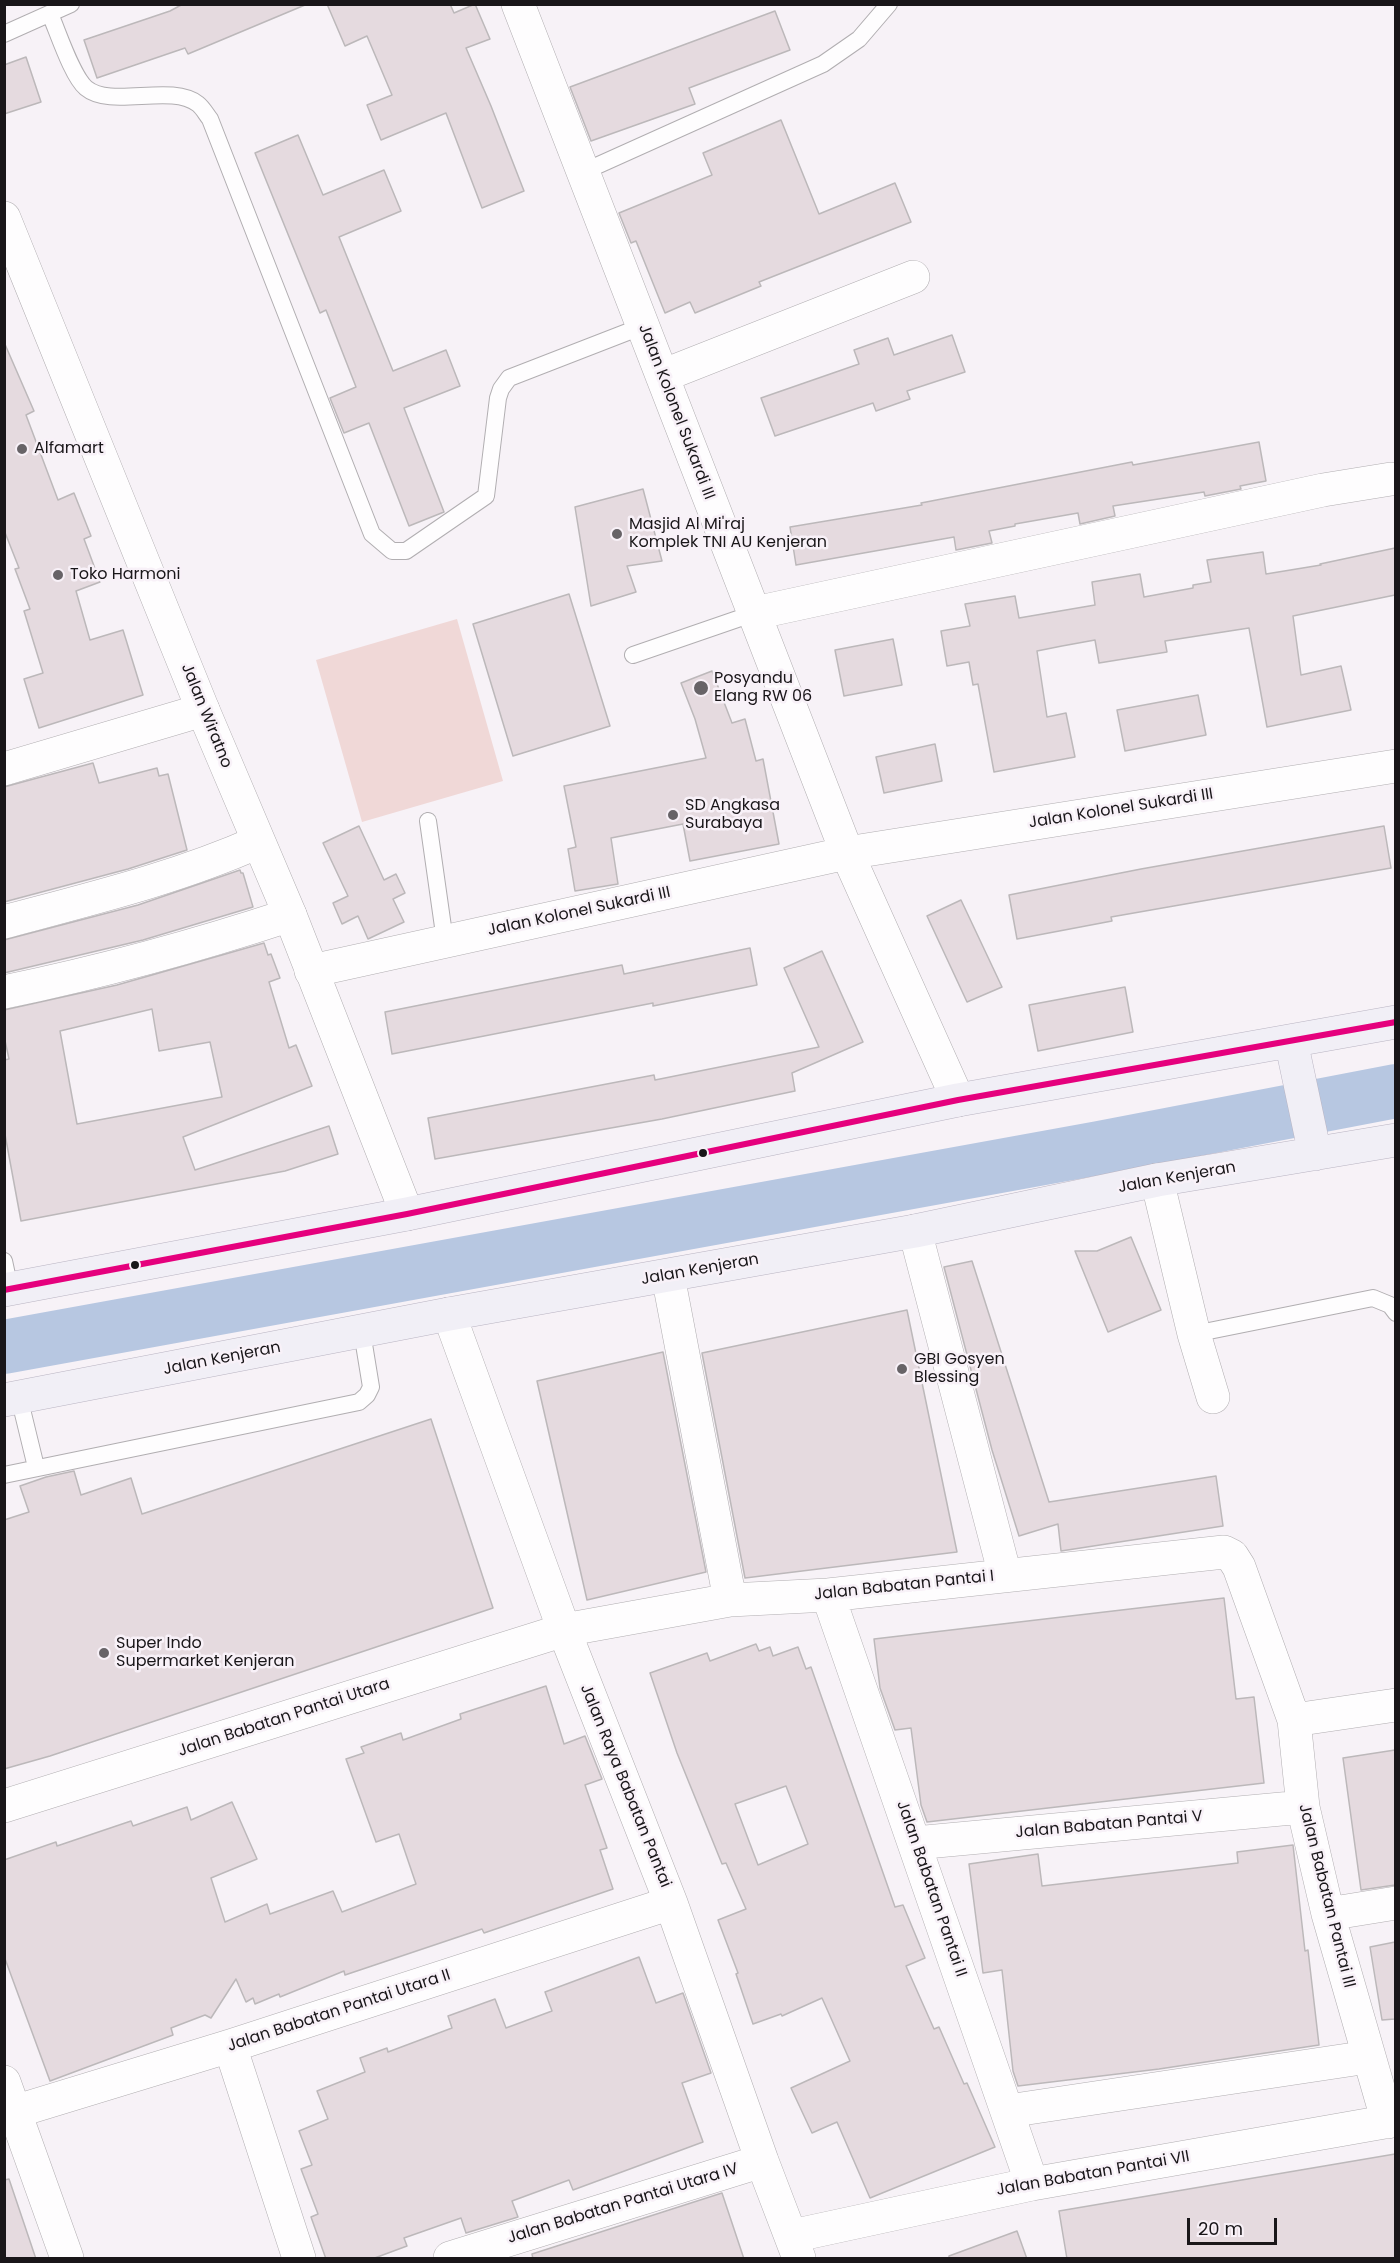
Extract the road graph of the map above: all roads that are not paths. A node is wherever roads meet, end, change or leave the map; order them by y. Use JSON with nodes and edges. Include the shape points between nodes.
{"nodes":[{"id":1,"x":71,"y":4,"type":"edge"},
{"id":2,"x":518,"y":4,"type":"edge"},
{"id":3,"x":889,"y":4,"type":"edge"},
{"id":4,"x":50,"y":14,"type":"junction"},
{"id":5,"x":4,"y":34,"type":"edge"},
{"id":6,"x":583,"y":172,"type":"junction"},
{"id":7,"x":4,"y":218,"type":"edge"},
{"id":8,"x":913,"y":277,"type":"dead end"},
{"id":9,"x":643,"y":326,"type":"junction"},
{"id":10,"x":662,"y":376,"type":"junction"},
{"id":11,"x":1391,"y":479,"type":"dead end"},
{"id":12,"x":755,"y":613,"type":"junction"},
{"id":13,"x":633,"y":655,"type":"dead end"},
{"id":14,"x":203,"y":710,"type":"junction"},
{"id":15,"x":1395,"y":766,"type":"edge"},
{"id":16,"x":4,"y":769,"type":"edge"},
{"id":17,"x":428,"y":821,"type":"dead end"},
{"id":18,"x":258,"y":842,"type":"junction"},
{"id":19,"x":847,"y":853,"type":"junction"},
{"id":20,"x":290,"y":915,"type":"junction"},
{"id":21,"x":4,"y":922,"type":"edge"},
{"id":22,"x":446,"y":941,"type":"junction"},
{"id":23,"x":311,"y":971,"type":"junction"},
{"id":24,"x":4,"y":992,"type":"edge"},
{"id":25,"x":1395,"y":1022,"type":"edge"},
{"id":26,"x":1292,"y":1044,"type":"junction"},
{"id":27,"x":958,"y":1100,"type":"junction"},
{"id":28,"x":1395,"y":1140,"type":"edge"},
{"id":29,"x":1314,"y":1150,"type":"junction"},
{"id":30,"x":1157,"y":1180,"type":"junction"},
{"id":31,"x":407,"y":1214,"type":"junction"},
{"id":32,"x":915,"y":1231,"type":"junction"},
{"id":33,"x":668,"y":1275,"type":"junction"},
{"id":34,"x":6,"y":1280,"type":"edge"},
{"id":35,"x":1395,"y":1313,"type":"edge"},
{"id":36,"x":449,"y":1314,"type":"junction"},
{"id":37,"x":362,"y":1332,"type":"junction"},
{"id":38,"x":1194,"y":1334,"type":"junction"},
{"id":39,"x":1213,"y":1397,"type":"dead end"},
{"id":40,"x":12,"y":1398,"type":"edge"},
{"id":41,"x":36,"y":1467,"type":"junction"},
{"id":42,"x":4,"y":1474,"type":"edge"},
{"id":43,"x":1239,"y":1567,"type":"joint"},
{"id":44,"x":1005,"y":1575,"type":"junction"},
{"id":45,"x":828,"y":1595,"type":"junction"},
{"id":46,"x":730,"y":1600,"type":"junction"},
{"id":47,"x":564,"y":1630,"type":"junction"},
{"id":48,"x":1395,"y":1705,"type":"edge"},
{"id":49,"x":1294,"y":1720,"type":"junction"},
{"id":50,"x":4,"y":1806,"type":"edge"},
{"id":51,"x":1303,"y":1807,"type":"junction"},
{"id":52,"x":915,"y":1843,"type":"junction"},
{"id":53,"x":671,"y":1903,"type":"junction"},
{"id":54,"x":1395,"y":1903,"type":"edge"},
{"id":55,"x":1329,"y":1914,"type":"junction"},
{"id":56,"x":230,"y":2046,"type":"junction"},
{"id":57,"x":1368,"y":2057,"type":"junction"},
{"id":58,"x":8,"y":2103,"type":"edge"},
{"id":59,"x":1008,"y":2111,"type":"junction"},
{"id":60,"x":1392,"y":2121,"type":"edge"},
{"id":61,"x":762,"y":2161,"type":"junction"},
{"id":62,"x":1032,"y":2184,"type":"junction"},
{"id":63,"x":796,"y":2247,"type":"edge"},
{"id":64,"x":67,"y":2259,"type":"edge"},
{"id":65,"x":299,"y":2259,"type":"edge"},
{"id":66,"x":450,"y":2259,"type":"edge"}],
"edges":[{"from":1,"to":4,"type":"lane"},
{"from":2,"to":6,"type":"street","name":"Jalan Kolonel Sukardi III"},
{"from":3,"to":6,"type":"lane","via":[[859,39],[823,64]]},
{"from":4,"to":5,"type":"lane"},
{"from":4,"to":9,"type":"lane","via":[[79,79],[88,89],[115,96],[180,96],[198,104],[210,118],[372,534],[392,550],[406,551],[486,496],[498,398],[509,378]]},
{"from":6,"to":9,"type":"street","name":"Jalan Kolonel Sukardi III"},
{"from":7,"to":14,"type":"street","name":"Jalan Wiratno"},
{"from":8,"to":10,"type":"street"},
{"from":9,"to":10,"type":"street","name":"Jalan Kolonel Sukardi III"},
{"from":10,"to":12,"type":"street","name":"Jalan Kolonel Sukardi III"},
{"from":11,"to":12,"type":"street","via":[[1323,489]]},
{"from":12,"to":13,"type":"lane"},
{"from":12,"to":19,"type":"street","name":"Jalan Kolonel Sukardi III"},
{"from":14,"to":16,"type":"street"},
{"from":14,"to":18,"type":"street","name":"Jalan Wiratno"},
{"from":15,"to":19,"type":"street","name":"Jalan Kolonel Sukardi III"},
{"from":17,"to":22,"type":"lane"},
{"from":18,"to":20,"type":"street","name":"Jalan Wiratno"},
{"from":18,"to":21,"type":"street","via":[[103,896]]},
{"from":19,"to":22,"type":"street","name":"Jalan Kolonel Sukardi III"},
{"from":19,"to":27,"type":"street","name":"Jalan Kolonel Sukardi III"},
{"from":20,"to":23,"type":"street","name":"Jalan Wiratno"},
{"from":20,"to":24,"type":"street","via":[[77,977]]},
{"from":22,"to":23,"type":"street","name":"Jalan Kolonel Sukardi III"},
{"from":23,"to":31,"type":"street","name":"Jalan Wiratno"},
{"from":25,"to":26,"type":"main road"},
{"from":26,"to":27,"type":"main road"},
{"from":26,"to":29,"type":"main road"},
{"from":27,"to":31,"type":"main road"},
{"from":28,"to":29,"type":"main road","name":"Jalan Kenjeran"},
{"from":29,"to":30,"type":"main road","name":"Jalan Kenjeran"},
{"from":30,"to":32,"type":"main road","name":"Jalan Kenjeran"},
{"from":30,"to":38,"type":"street"},
{"from":31,"to":34,"type":"main road"},
{"from":32,"to":33,"type":"main road","name":"Jalan Kenjeran"},
{"from":32,"to":44,"type":"street"},
{"from":33,"to":36,"type":"main road","name":"Jalan Kenjeran"},
{"from":33,"to":46,"type":"street"},
{"from":35,"to":38,"type":"lane","via":[[1390,1305],[1373,1298]]},
{"from":36,"to":37,"type":"main road","name":"Jalan Kenjeran"},
{"from":36,"to":47,"type":"street","name":"Jalan Raya Babatan Pantai"},
{"from":37,"to":40,"type":"main road","name":"Jalan Kenjeran"},
{"from":37,"to":41,"type":"lane","via":[[371,1388],[359,1402]]},
{"from":38,"to":39,"type":"street"},
{"from":40,"to":41,"type":"lane"},
{"from":41,"to":42,"type":"lane"},
{"from":43,"to":44,"type":"street","name":"Jalan Babatan Pantai I","via":[[1224,1552]]},
{"from":43,"to":49,"type":"street","name":"Jalan Babatan Pantai Ill"},
{"from":44,"to":45,"type":"street","name":"Jalan Babatan Pantai I"},
{"from":45,"to":46,"type":"street","name":"Jalan Babatan Pantai I"},
{"from":45,"to":52,"type":"street","name":"Jalan Babatan Pantai II"},
{"from":46,"to":47,"type":"street","name":"Jalan Babatan Pantai I"},
{"from":47,"to":50,"type":"street","name":"Jalan Babatan Pantai Utara"},
{"from":47,"to":53,"type":"street","name":"Jalan Raya Babatan Pantai"},
{"from":48,"to":49,"type":"street"},
{"from":49,"to":51,"type":"street","name":"Jalan Babatan Pantai Ill"},
{"from":51,"to":52,"type":"street","name":"Jalan Babatan Pantai V"},
{"from":51,"to":55,"type":"street","name":"Jalan Babatan Pantai Ill"},
{"from":52,"to":59,"type":"street","name":"Jalan Babatan Pantai II"},
{"from":53,"to":56,"type":"street","name":"Jalan Babatan Pantai Utara II"},
{"from":53,"to":61,"type":"street","name":"Jalan Raya Babatan Pantai"},
{"from":54,"to":55,"type":"street"},
{"from":55,"to":57,"type":"street","name":"Jalan Babatan Pantai Ill"},
{"from":56,"to":58,"type":"street","name":"Jalan Babatan Pantai Utara II"},
{"from":56,"to":65,"type":"street"},
{"from":57,"to":59,"type":"street"},
{"from":57,"to":60,"type":"street","name":"Jalan Babatan Pantai Ill"},
{"from":58,"to":64,"type":"street"},
{"from":59,"to":62,"type":"street","name":"Jalan Babatan Pantai II"},
{"from":60,"to":62,"type":"street","name":"Jalan Babatan Pantai VII"},
{"from":61,"to":63,"type":"street","name":"Jalan Raya Babatan Pantai"},
{"from":61,"to":66,"type":"street","name":"Jalan Babatan Pantai Utara IV"},
{"from":62,"to":63,"type":"street","name":"Jalan Babatan Pantai VII"}]}
